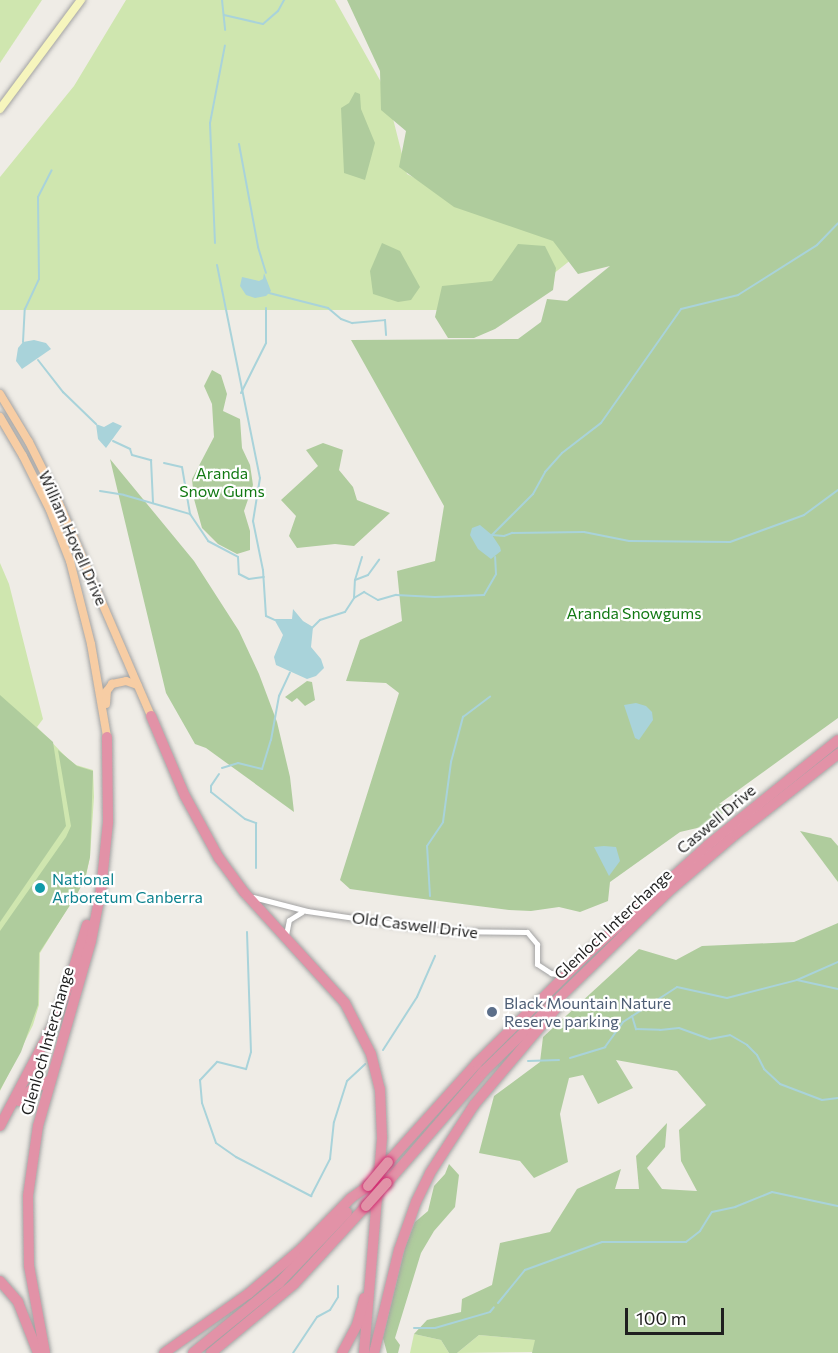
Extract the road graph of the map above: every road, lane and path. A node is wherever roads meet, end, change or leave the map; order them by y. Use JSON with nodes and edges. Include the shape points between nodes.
{"nodes":[{"id":1,"x":81,"y":0,"type":"edge"},
{"id":2,"x":0,"y":110,"type":"edge"},
{"id":3,"x":0,"y":394,"type":"edge"},
{"id":4,"x":0,"y":417,"type":"edge"},
{"id":5,"x":137,"y":685,"type":"junction"},
{"id":6,"x":151,"y":716,"type":"joint"},
{"id":7,"x":107,"y":737,"type":"junction"},
{"id":8,"x":838,"y":740,"type":"edge"},
{"id":9,"x":838,"y":754,"type":"edge"},
{"id":10,"x":108,"y":822,"type":"junction"},
{"id":11,"x":244,"y":892,"type":"junction"},
{"id":12,"x":307,"y":911,"type":"junction"},
{"id":13,"x":632,"y":927,"type":"junction"},
{"id":14,"x":289,"y":941,"type":"junction"},
{"id":15,"x":565,"y":976,"type":"junction"},
{"id":16,"x":51,"y":1080,"type":"junction"},
{"id":17,"x":9,"y":1112,"type":"junction"},
{"id":18,"x":0,"y":1126,"type":"edge"},
{"id":19,"x":368,"y":1186,"type":"junction"},
{"id":20,"x":374,"y":1248,"type":"junction"},
{"id":21,"x":0,"y":1281,"type":"edge"},
{"id":22,"x":38,"y":1353,"type":"edge"},
{"id":23,"x":45,"y":1353,"type":"edge"},
{"id":24,"x":164,"y":1353,"type":"edge"},
{"id":25,"x":193,"y":1353,"type":"edge"},
{"id":26,"x":211,"y":1353,"type":"edge"},
{"id":27,"x":342,"y":1353,"type":"edge"},
{"id":28,"x":364,"y":1353,"type":"edge"},
{"id":29,"x":374,"y":1353,"type":"edge"}],
"edges":[{"from":1,"to":2,"type":"main road"},
{"from":3,"to":5,"type":"main road","name":"William Hovell Drive","via":[[55,494]]},
{"from":4,"to":7,"type":"main road","name":"William Hovell Drive","via":[[50,510],[70,561],[91,644]]},
{"from":5,"to":6,"type":"main road"},
{"from":5,"to":7,"type":"main road","via":[[121,681],[108,689]]},
{"from":6,"to":11,"type":"highway","via":[[207,839]]},
{"from":7,"to":10,"type":"highway","name":"Glenloch Interchange"},
{"from":8,"to":15,"type":"highway","name":"Caswell Drive","via":[[708,845]]},
{"from":9,"to":13,"type":"highway","name":"Glenloch Interchange","via":[[692,871]]},
{"from":10,"to":16,"type":"highway","name":"Glenloch Interchange","via":[[94,925]]},
{"from":10,"to":17,"type":"highway","via":[[92,908],[72,975],[46,1040]]},
{"from":11,"to":12,"type":"street","name":"Old Caswell Drive","via":[[266,903]]},
{"from":11,"to":14,"type":"highway"},
{"from":12,"to":14,"type":"street","via":[[289,920],[285,930]]},
{"from":12,"to":15,"type":"street","name":"Old Caswell Drive","via":[[452,932],[527,932],[537,944],[537,964]]},
{"from":13,"to":26,"type":"highway","name":"Glenloch Interchange","bridge":true,"via":[[483,1072],[294,1284]]},
{"from":13,"to":29,"type":"highway","via":[[485,1091],[442,1150],[406,1231]]},
{"from":14,"to":20,"type":"highway","via":[[345,1003],[375,1066],[382,1121]]},
{"from":15,"to":19,"type":"highway","name":"Glenloch Interchange","bridge":true,"via":[[477,1063]]},
{"from":16,"to":17,"type":"highway","via":[[27,1093]]},
{"from":16,"to":23,"type":"highway","name":"Glenloch Interchange","via":[[32,1161],[27,1231],[34,1302]]},
{"from":17,"to":18,"type":"highway"},
{"from":19,"to":24,"type":"highway","via":[[248,1294]]},
{"from":19,"to":25,"type":"highway","name":"Glenloch Interchange","via":[[279,1283]]},
{"from":20,"to":27,"type":"highway","via":[[360,1316]]},
{"from":20,"to":28,"type":"highway"},
{"from":21,"to":22,"type":"highway","via":[[18,1302]]}]}
